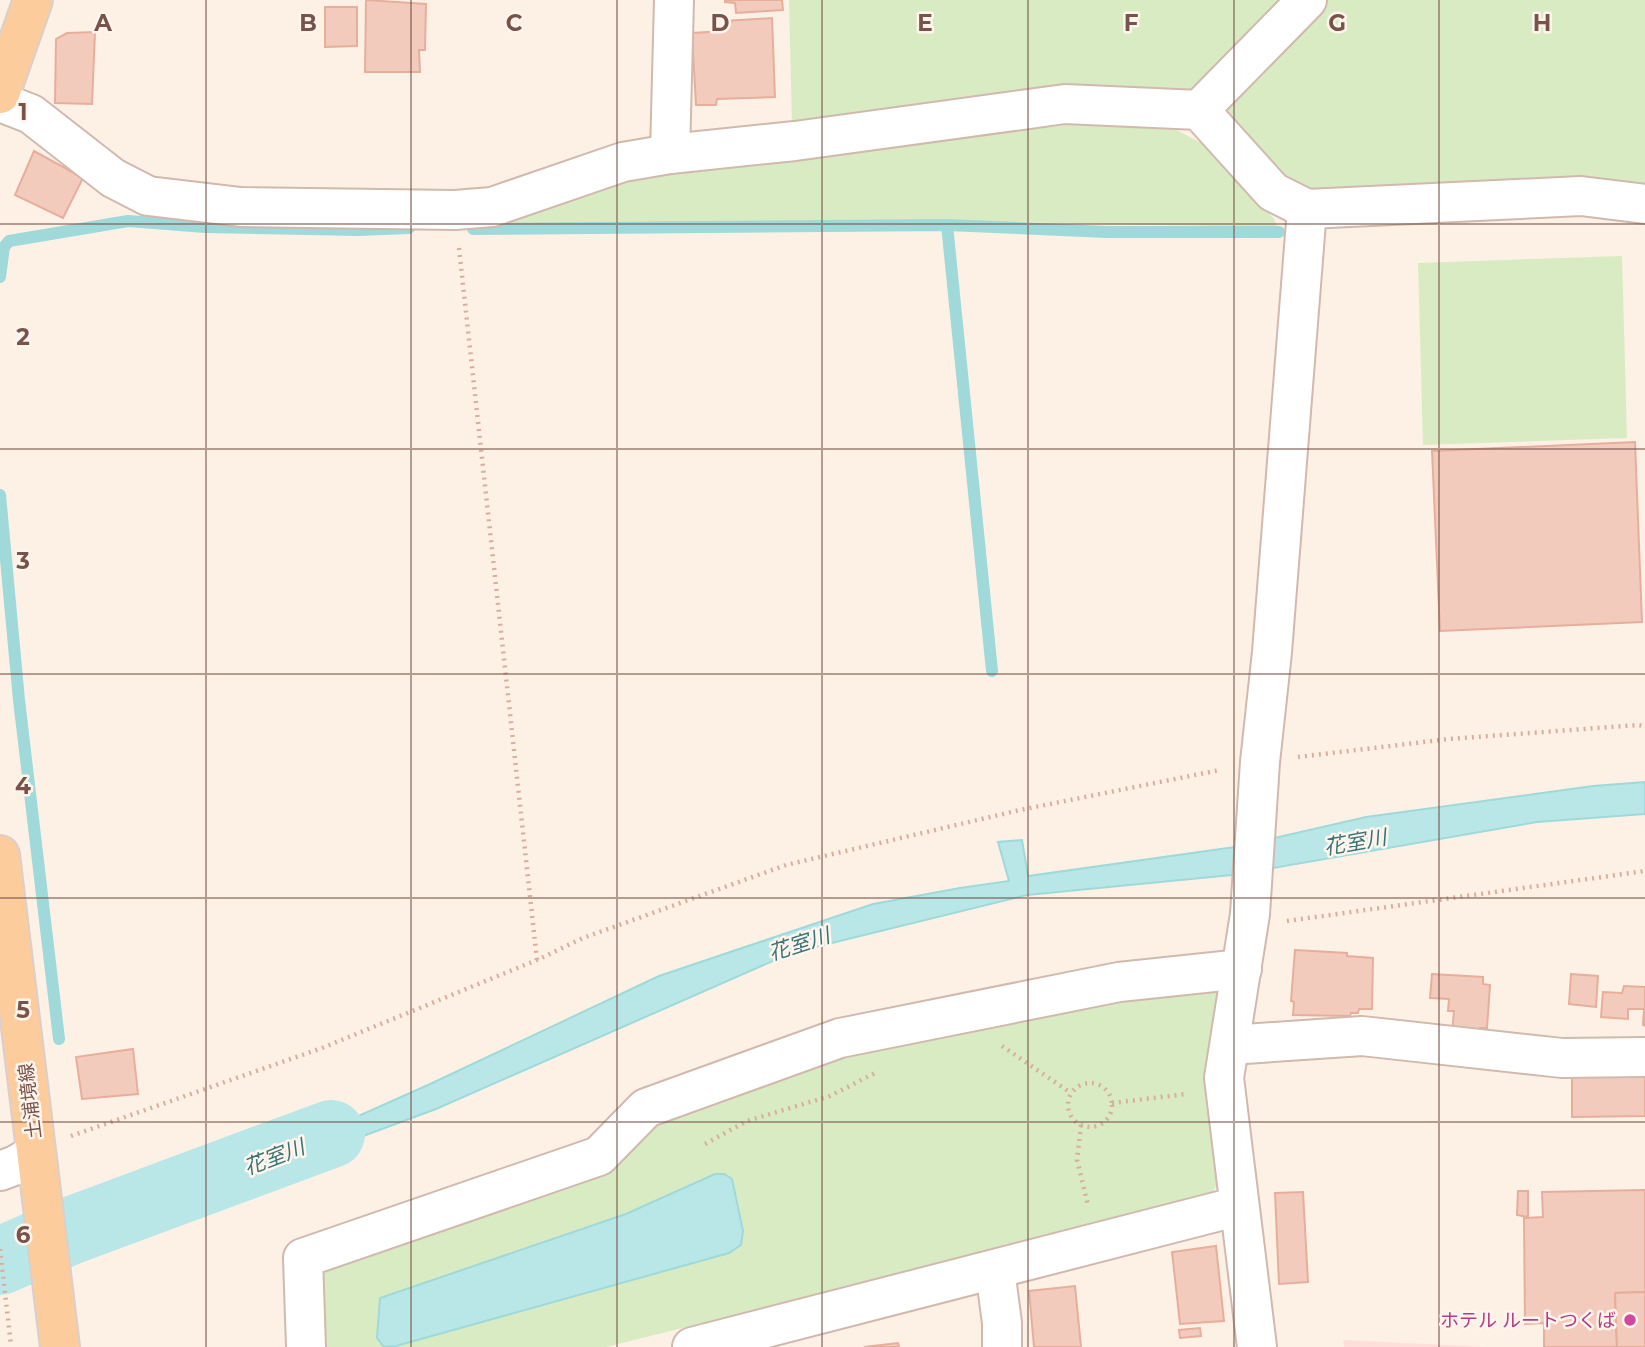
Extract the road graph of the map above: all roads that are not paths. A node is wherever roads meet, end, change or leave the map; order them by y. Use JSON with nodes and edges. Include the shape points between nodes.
{"nodes":[{"id":1,"x":33,"y":0,"type":"edge"},
{"id":2,"x":674,"y":0,"type":"edge"},
{"id":3,"x":1307,"y":0,"type":"edge"},
{"id":4,"x":0,"y":94,"type":"edge"},
{"id":5,"x":0,"y":102,"type":"edge"},
{"id":6,"x":1199,"y":110,"type":"junction"},
{"id":7,"x":670,"y":154,"type":"junction"},
{"id":8,"x":1645,"y":204,"type":"edge"},
{"id":9,"x":1307,"y":209,"type":"junction"},
{"id":10,"x":1,"y":872,"type":"edge"},
{"id":11,"x":1242,"y":969,"type":"junction"},
{"id":12,"x":1230,"y":1045,"type":"junction"},
{"id":13,"x":1645,"y":1056,"type":"edge"},
{"id":14,"x":38,"y":1164,"type":"junction"},
{"id":15,"x":0,"y":1171,"type":"edge"},
{"id":16,"x":1240,"y":1206,"type":"junction"},
{"id":17,"x":995,"y":1270,"type":"junction"},
{"id":18,"x":57,"y":1331,"type":"edge"},
{"id":19,"x":746,"y":1340,"type":"edge"},
{"id":20,"x":306,"y":1347,"type":"edge"},
{"id":21,"x":692,"y":1347,"type":"edge"},
{"id":22,"x":1002,"y":1347,"type":"edge"},
{"id":23,"x":1257,"y":1347,"type":"edge"}],
"edges":[{"from":1,"to":4,"type":"main road"},
{"from":2,"to":7,"type":"street"},
{"from":3,"to":6,"type":"street"},
{"from":5,"to":7,"type":"street","via":[[31,114],[113,178],[148,196],[241,207],[492,207],[623,162]]},
{"from":6,"to":7,"type":"street","via":[[1065,104]]},
{"from":6,"to":9,"type":"street","via":[[1273,192]]},
{"from":8,"to":9,"type":"street","via":[[1581,196]]},
{"from":9,"to":11,"type":"street","via":[[1274,638]]},
{"from":10,"to":14,"type":"main road","name":"土浦境線"},
{"from":11,"to":12,"type":"street"},
{"from":11,"to":20,"type":"street","via":[[1119,982],[840,1038],[646,1108],[599,1156],[303,1258]]},
{"from":12,"to":13,"type":"street","via":[[1362,1036],[1562,1058]]},
{"from":12,"to":16,"type":"street","via":[[1224,1078]]},
{"from":14,"to":15,"type":"street"},
{"from":14,"to":18,"type":"main road","name":"土浦境線"},
{"from":16,"to":17,"type":"street"},
{"from":16,"to":23,"type":"street"},
{"from":17,"to":19,"type":"street"},
{"from":17,"to":22,"type":"street"},
{"from":19,"to":21,"type":"street"}]}
